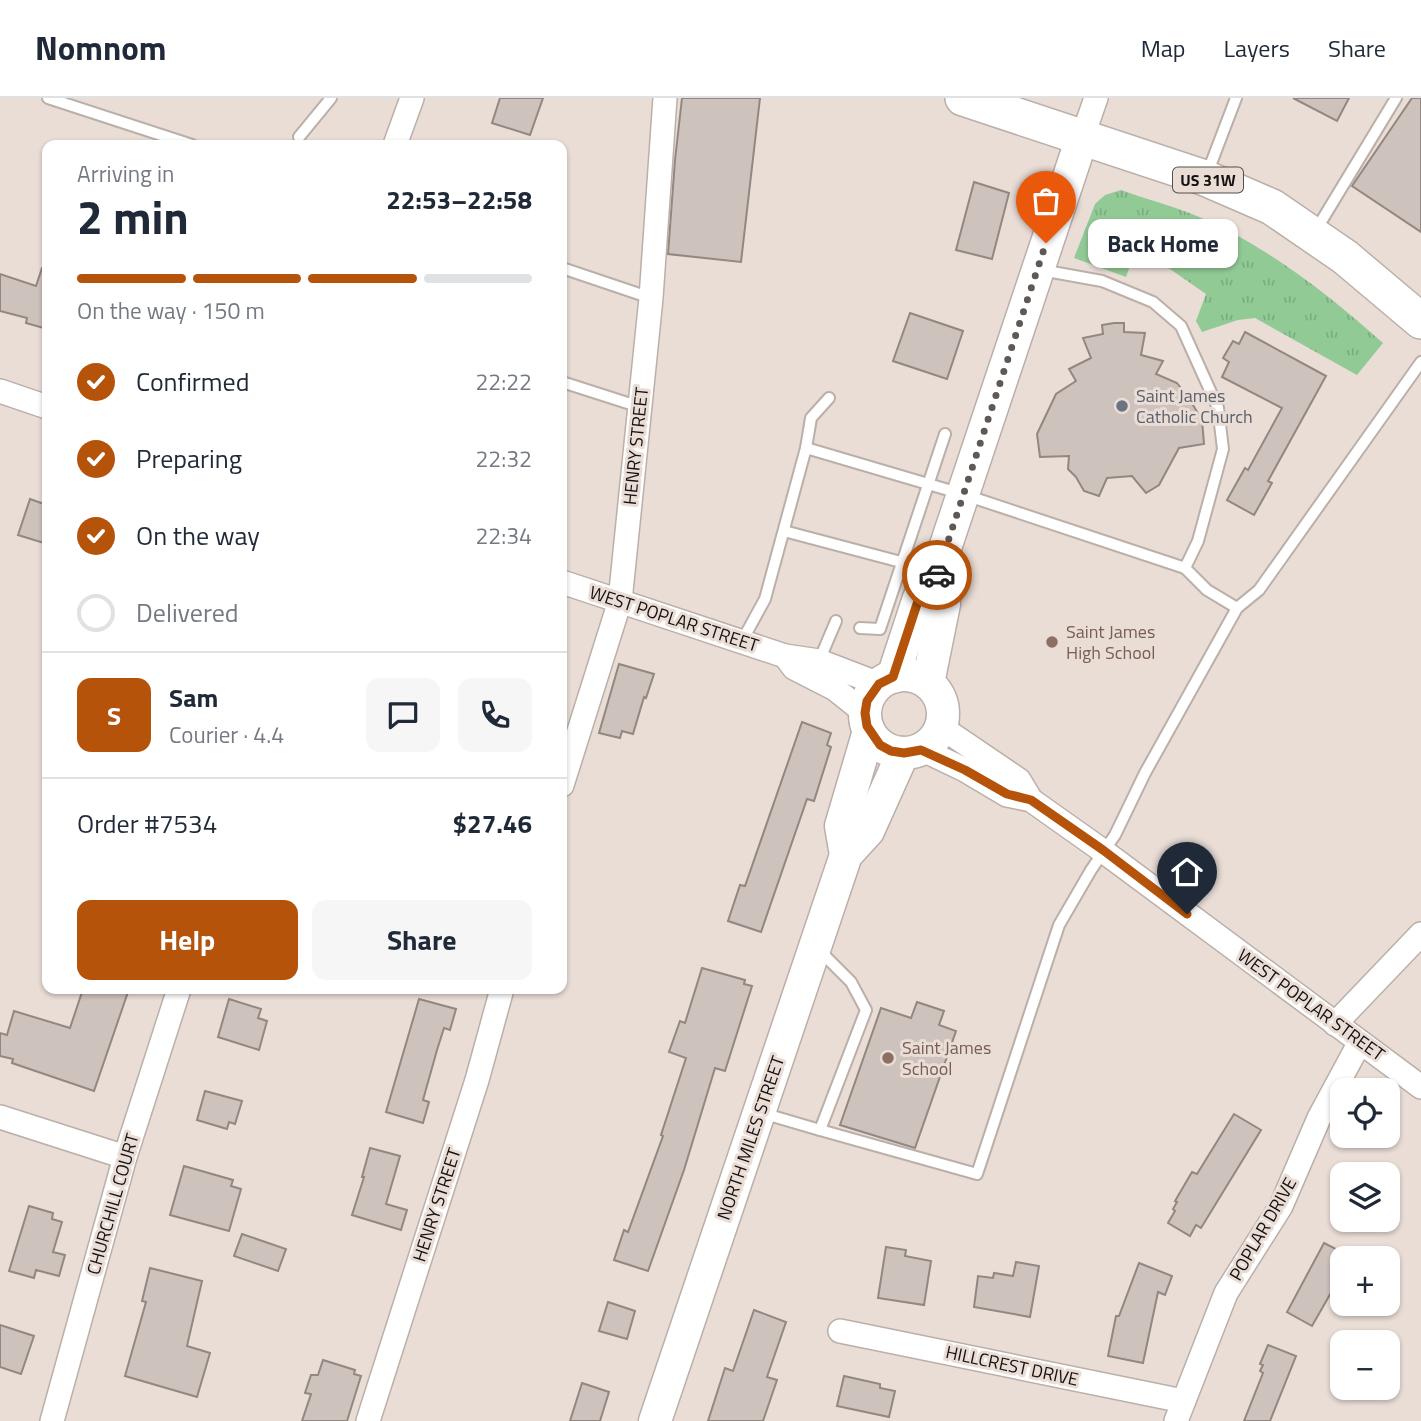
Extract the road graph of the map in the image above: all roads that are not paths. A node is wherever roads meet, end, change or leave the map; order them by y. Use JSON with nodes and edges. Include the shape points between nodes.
{"nodes":[{"id":1,"x":48,"y":98,"type":"edge"},
{"id":2,"x":331,"y":98,"type":"edge"},
{"id":3,"x":412,"y":98,"type":"edge"},
{"id":4,"x":665,"y":98,"type":"edge"},
{"id":5,"x":963,"y":98,"type":"edge"},
{"id":6,"x":1096,"y":98,"type":"edge"},
{"id":7,"x":1236,"y":98,"type":"edge"},
{"id":8,"x":1396,"y":98,"type":"edge"},
{"id":9,"x":299,"y":137,"type":"dead end"},
{"id":10,"x":1082,"y":138,"type":"junction"},
{"id":11,"x":177,"y":140,"type":"edge"},
{"id":12,"x":397,"y":140,"type":"edge"},
{"id":13,"x":1205,"y":178,"type":"junction"},
{"id":14,"x":1313,"y":234,"type":"junction"},
{"id":15,"x":1037,"y":269,"type":"junction"},
{"id":16,"x":567,"y":270,"type":"edge"},
{"id":17,"x":651,"y":298,"type":"junction"},
{"id":18,"x":1421,"y":321,"type":"edge"},
{"id":19,"x":1421,"y":362,"type":"edge"},
{"id":20,"x":567,"y":384,"type":"edge"},
{"id":21,"x":0,"y":391,"type":"edge"},
{"id":22,"x":829,"y":398,"type":"dead end"},
{"id":23,"x":42,"y":405,"type":"edge"},
{"id":24,"x":639,"y":407,"type":"junction"},
{"id":25,"x":945,"y":434,"type":"dead end"},
{"id":26,"x":806,"y":448,"type":"junction"},
{"id":27,"x":928,"y":484,"type":"junction"},
{"id":28,"x":962,"y":494,"type":"junction"},
{"id":29,"x":783,"y":531,"type":"junction"},
{"id":30,"x":902,"y":564,"type":"junction"},
{"id":31,"x":1185,"y":568,"type":"junction"},
{"id":32,"x":936,"y":578,"type":"junction"},
{"id":33,"x":567,"y":584,"type":"edge"},
{"id":34,"x":620,"y":601,"type":"junction"},
{"id":35,"x":1237,"y":608,"type":"junction"},
{"id":36,"x":836,"y":621,"type":"dead end"},
{"id":37,"x":860,"y":628,"type":"dead end"},
{"id":38,"x":742,"y":641,"type":"junction"},
{"id":39,"x":785,"y":656,"type":"junction"},
{"id":40,"x":819,"y":661,"type":"junction"},
{"id":41,"x":886,"y":680,"type":"junction"},
{"id":42,"x":928,"y":683,"type":"junction"},
{"id":43,"x":867,"y":722,"type":"junction"},
{"id":44,"x":922,"y":743,"type":"junction"},
{"id":45,"x":567,"y":769,"type":"edge"},
{"id":46,"x":1103,"y":850,"type":"junction"},
{"id":47,"x":846,"y":855,"type":"junction"},
{"id":48,"x":1421,"y":934,"type":"edge"},
{"id":49,"x":815,"y":946,"type":"junction"},
{"id":50,"x":177,"y":994,"type":"edge"},
{"id":51,"x":501,"y":994,"type":"edge"},
{"id":52,"x":1335,"y":1024,"type":"junction"},
{"id":53,"x":1360,"y":1042,"type":"junction"},
{"id":54,"x":1421,"y":1087,"type":"edge"},
{"id":55,"x":759,"y":1112,"type":"junction"},
{"id":56,"x":0,"y":1117,"type":"edge"},
{"id":57,"x":820,"y":1130,"type":"junction"},
{"id":58,"x":125,"y":1157,"type":"junction"},
{"id":59,"x":840,"y":1331,"type":"dead end"},
{"id":60,"x":1179,"y":1411,"type":"edge"},
{"id":61,"x":52,"y":1421,"type":"edge"},
{"id":62,"x":368,"y":1421,"type":"edge"},
{"id":63,"x":655,"y":1421,"type":"edge"}],
"edges":[{"from":1,"to":11,"type":"lane"},
{"from":2,"to":9,"type":"lane"},
{"from":3,"to":12,"type":"street"},
{"from":4,"to":17,"type":"street","name":"HENRY STREET"},
{"from":5,"to":10,"type":"main road","number":"US 31W"},
{"from":6,"to":10,"type":"street"},
{"from":7,"to":13,"type":"lane"},
{"from":8,"to":14,"type":"lane"},
{"from":10,"to":13,"type":"main road","number":"US 31W"},
{"from":10,"to":15,"type":"main road"},
{"from":13,"to":14,"type":"main road","number":"US 31W","via":[[1272,207]]},
{"from":14,"to":18,"type":"main road","number":"US 31W"},
{"from":15,"to":28,"type":"main road"},
{"from":15,"to":31,"type":"lane","via":[[1102,281],[1153,302],[1181,327],[1218,408],[1223,449],[1198,541]]},
{"from":16,"to":17,"type":"lane"},
{"from":17,"to":24,"type":"street","name":"HENRY STREET"},
{"from":19,"to":35,"type":"lane","via":[[1259,590]]},
{"from":20,"to":24,"type":"lane"},
{"from":21,"to":23,"type":"street"},
{"from":22,"to":26,"type":"lane","via":[[811,418]]},
{"from":24,"to":34,"type":"street","name":"HENRY STREET"},
{"from":25,"to":27,"type":"lane"},
{"from":26,"to":27,"type":"lane"},
{"from":26,"to":29,"type":"lane"},
{"from":27,"to":28,"type":"lane"},
{"from":27,"to":30,"type":"lane"},
{"from":28,"to":31,"type":"lane"},
{"from":28,"to":32,"type":"main road"},
{"from":29,"to":30,"type":"lane"},
{"from":29,"to":38,"type":"lane","via":[[765,599]]},
{"from":30,"to":32,"type":"lane"},
{"from":30,"to":37,"type":"lane","via":[[880,629]]},
{"from":31,"to":35,"type":"lane","via":[[1207,590]]},
{"from":32,"to":41,"type":"main road","via":[[919,598]]},
{"from":32,"to":42,"type":"main road","via":[[944,604]]},
{"from":33,"to":34,"type":"street","name":"WEST POPLAR STREET"},
{"from":34,"to":38,"type":"street","name":"WEST POPLAR STREET"},
{"from":34,"to":45,"type":"street","name":"HENRY STREET"},
{"from":35,"to":46,"type":"lane"},
{"from":36,"to":40,"type":"lane"},
{"from":38,"to":39,"type":"street","name":"WEST POPLAR STREET"},
{"from":39,"to":40,"type":"street","name":"WEST POPLAR STREET"},
{"from":39,"to":43,"type":"street","name":"WEST POPLAR STREET","via":[[793,668],[835,689]]},
{"from":40,"to":41,"type":"street","name":"WEST POPLAR STREET"},
{"from":41,"to":42,"type":"main road","via":[[905,675]]},
{"from":41,"to":43,"type":"main road","via":[[867,701]]},
{"from":42,"to":44,"type":"main road","via":[[943,715]]},
{"from":43,"to":44,"type":"main road","via":[[880,745],[891,751]]},
{"from":43,"to":47,"type":"main road","name":"NORTH MILES STREET","via":[[841,826]]},
{"from":44,"to":46,"type":"street","name":"WEST POPLAR STREET","via":[[1019,780],[1031,800]]},
{"from":44,"to":47,"type":"main road","name":"NORTH MILES STREET","via":[[868,831]]},
{"from":46,"to":52,"type":"street","name":"WEST POPLAR STREET"},
{"from":46,"to":57,"type":"lane","via":[[1059,925],[976,1174]]},
{"from":47,"to":49,"type":"main road","name":"NORTH MILES STREET"},
{"from":48,"to":52,"type":"street"},
{"from":49,"to":55,"type":"main road","name":"NORTH MILES STREET"},
{"from":49,"to":57,"type":"lane","via":[[851,982],[866,1010]]},
{"from":50,"to":58,"type":"street","name":"CHURCHILL COURT"},
{"from":51,"to":62,"type":"street","name":"HENRY STREET"},
{"from":52,"to":53,"type":"street","name":"WEST POPLAR STREET"},
{"from":53,"to":54,"type":"street","name":"WEST POPLAR STREET"},
{"from":53,"to":60,"type":"street","name":"POPLAR DRIVE","via":[[1319,1118],[1281,1206],[1226,1293]]},
{"from":55,"to":57,"type":"lane"},
{"from":55,"to":63,"type":"main road","name":"NORTH MILES STREET"},
{"from":56,"to":58,"type":"street"},
{"from":58,"to":61,"type":"street","name":"CHURCHILL COURT"},
{"from":59,"to":60,"type":"street","name":"HILLCREST DRIVE"}]}
